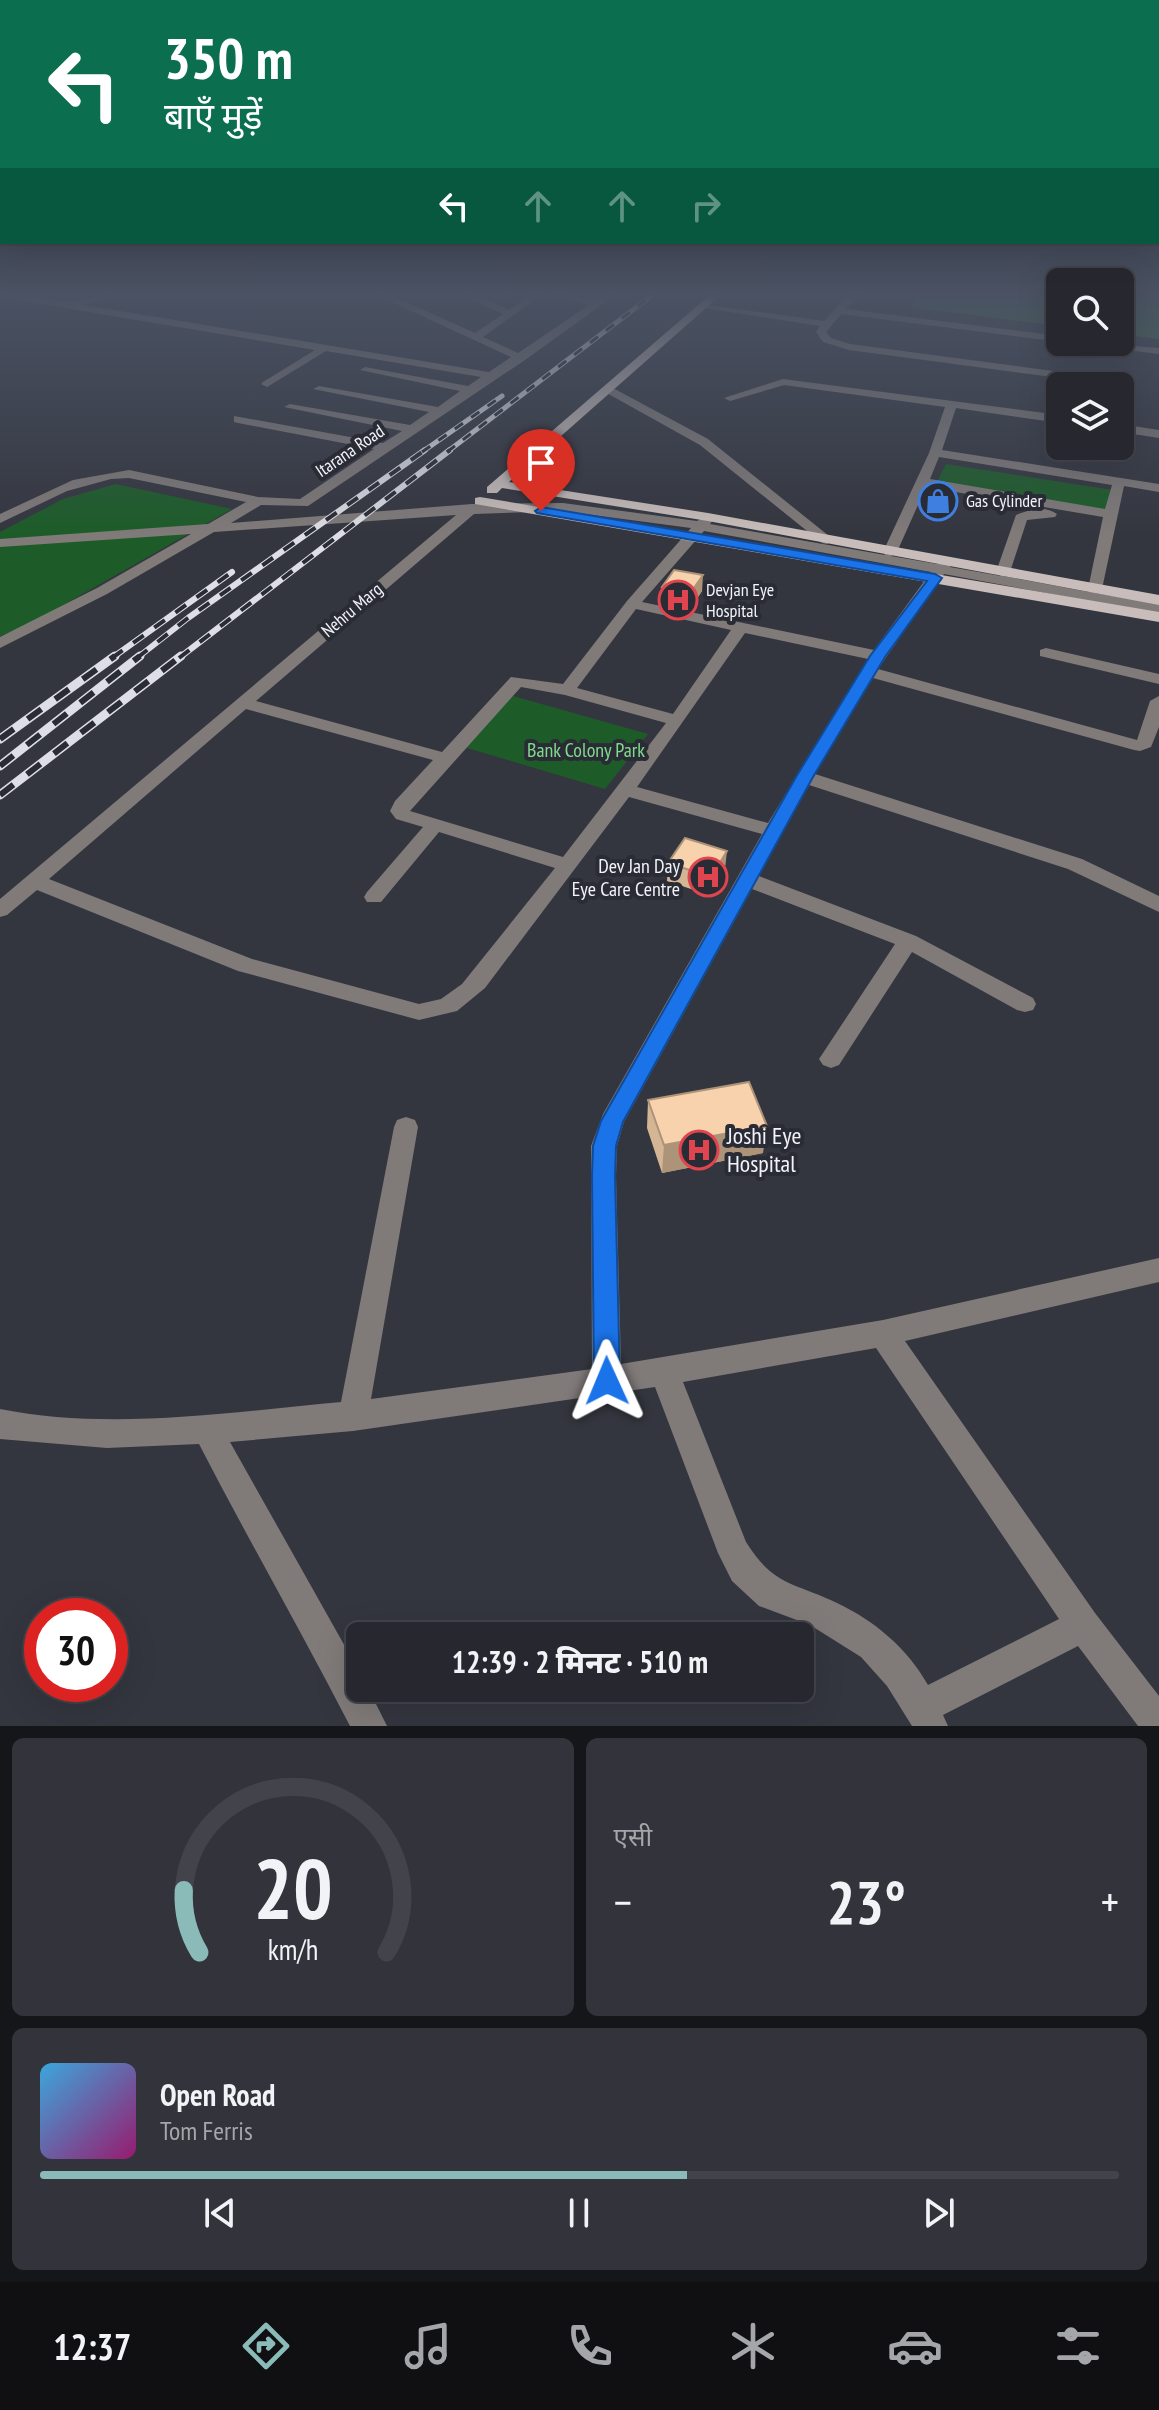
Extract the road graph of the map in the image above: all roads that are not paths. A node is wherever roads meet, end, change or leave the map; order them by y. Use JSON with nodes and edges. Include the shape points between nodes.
{"nodes":[{"id":1,"x":284,"y":374,"type":"edge"},
{"id":2,"x":384,"y":374,"type":"edge"},
{"id":3,"x":478,"y":374,"type":"edge"},
{"id":4,"x":497,"y":374,"type":"edge"},
{"id":5,"x":625,"y":374,"type":"edge"},
{"id":6,"x":493,"y":376,"type":"junction"},
{"id":7,"x":267,"y":384,"type":"dead end"},
{"id":8,"x":319,"y":389,"type":"dead end"},
{"id":9,"x":607,"y":389,"type":"junction"},
{"id":10,"x":472,"y":390,"type":"junction"},
{"id":11,"x":730,"y":398,"type":"dead end"},
{"id":12,"x":952,"y":404,"type":"junction"},
{"id":13,"x":290,"y":407,"type":"dead end"},
{"id":14,"x":443,"y":411,"type":"junction"},
{"id":15,"x":1046,"y":417,"type":"edge"},
{"id":16,"x":238,"y":419,"type":"dead end"},
{"id":17,"x":413,"y":429,"type":"junction"},
{"id":18,"x":1134,"y":430,"type":"edge"},
{"id":19,"x":1159,"y":434,"type":"edge"},
{"id":20,"x":388,"y":448,"type":"junction"},
{"id":21,"x":935,"y":453,"type":"junction"},
{"id":22,"x":922,"y":482,"type":"junction"},
{"id":23,"x":1119,"y":482,"type":"junction"},
{"id":24,"x":500,"y":484,"type":"junction"},
{"id":25,"x":1159,"y":488,"type":"edge"},
{"id":26,"x":258,"y":501,"type":"junction"},
{"id":27,"x":480,"y":501,"type":"junction"},
{"id":28,"x":708,"y":517,"type":"junction"},
{"id":29,"x":0,"y":519,"type":"edge"},
{"id":30,"x":1109,"y":519,"type":"junction"},
{"id":31,"x":693,"y":536,"type":"junction"},
{"id":32,"x":827,"y":540,"type":"junction"},
{"id":33,"x":0,"y":543,"type":"edge"},
{"id":34,"x":890,"y":552,"type":"junction"},
{"id":35,"x":941,"y":570,"type":"junction"},
{"id":36,"x":1003,"y":572,"type":"junction"},
{"id":37,"x":1095,"y":589,"type":"junction"},
{"id":38,"x":1159,"y":600,"type":"edge"},
{"id":39,"x":632,"y":604,"type":"junction"},
{"id":40,"x":1159,"y":609,"type":"edge"},
{"id":41,"x":1159,"y":617,"type":"edge"},
{"id":42,"x":741,"y":627,"type":"junction"},
{"id":43,"x":0,"y":643,"type":"edge"},
{"id":44,"x":1046,"y":653,"type":"dead end"},
{"id":45,"x":873,"y":664,"type":"junction"},
{"id":46,"x":1159,"y":679,"type":"edge"},
{"id":47,"x":567,"y":690,"type":"junction"},
{"id":48,"x":1159,"y":701,"type":"edge"},
{"id":49,"x":242,"y":703,"type":"junction"},
{"id":50,"x":677,"y":721,"type":"junction"},
{"id":51,"x":445,"y":758,"type":"junction"},
{"id":52,"x":804,"y":777,"type":"junction"},
{"id":53,"x":623,"y":789,"type":"junction"},
{"id":54,"x":435,"y":825,"type":"junction"},
{"id":55,"x":773,"y":831,"type":"junction"},
{"id":56,"x":565,"y":864,"type":"junction"},
{"id":57,"x":749,"y":880,"type":"junction"},
{"id":58,"x":34,"y":881,"type":"junction"},
{"id":59,"x":374,"y":897,"type":"dead end"},
{"id":60,"x":1159,"y":905,"type":"edge"},
{"id":61,"x":0,"y":910,"type":"edge"},
{"id":62,"x":908,"y":941,"type":"junction"},
{"id":63,"x":1025,"y":1004,"type":"dead end"},
{"id":64,"x":831,"y":1059,"type":"dead end"},
{"id":65,"x":406,"y":1127,"type":"dead end"},
{"id":66,"x":1159,"y":1270,"type":"edge"},
{"id":67,"x":883,"y":1333,"type":"junction"},
{"id":68,"x":664,"y":1372,"type":"junction"},
{"id":69,"x":607,"y":1381,"type":"junction"},
{"id":70,"x":353,"y":1416,"type":"junction"},
{"id":71,"x":0,"y":1424,"type":"edge"},
{"id":72,"x":207,"y":1429,"type":"junction"},
{"id":73,"x":1083,"y":1625,"type":"junction"},
{"id":74,"x":926,"y":1717,"type":"edge"},
{"id":75,"x":1159,"y":1725,"type":"edge"},
{"id":76,"x":369,"y":1726,"type":"edge"}],
"edges":[{"from":1,"to":7,"type":"street"},
{"from":2,"to":10,"type":"street"},
{"from":3,"to":6,"type":"street"},
{"from":4,"to":6,"type":"street","name":"Itarana Road"},
{"from":5,"to":9,"type":"main road","name":"Nehru Marg"},
{"from":6,"to":10,"type":"street","name":"Itarana Road"},
{"from":8,"to":14,"type":"street"},
{"from":9,"to":24,"type":"main road","name":"Nehru Marg"},
{"from":9,"to":32,"type":"street","via":[[704,442]]},
{"from":10,"to":14,"type":"street","name":"Itarana Road"},
{"from":11,"to":12,"type":"street","via":[[783,382]]},
{"from":12,"to":15,"type":"street"},
{"from":12,"to":21,"type":"street"},
{"from":13,"to":17,"type":"street"},
{"from":14,"to":17,"type":"street","name":"Itarana Road"},
{"from":16,"to":20,"type":"street"},
{"from":17,"to":20,"type":"street","name":"Itarana Road"},
{"from":18,"to":19,"type":"street"},
{"from":20,"to":26,"type":"street","name":"Itarana Road","via":[[303,503]]},
{"from":21,"to":22,"type":"street"},
{"from":21,"to":23,"type":"street"},
{"from":22,"to":30,"type":"street"},
{"from":22,"to":34,"type":"street"},
{"from":23,"to":25,"type":"street"},
{"from":23,"to":30,"type":"street"},
{"from":24,"to":27,"type":"main road","name":"Nehru Marg"},
{"from":24,"to":28,"type":"main road"},
{"from":26,"to":29,"type":"street","name":"Itarana Road","via":[[112,474],[71,482]]},
{"from":26,"to":43,"type":"street"},
{"from":27,"to":31,"type":"main road"},
{"from":27,"to":49,"type":"street","name":"Nehru Marg"},
{"from":28,"to":31,"type":"street"},
{"from":28,"to":32,"type":"main road"},
{"from":30,"to":36,"type":"street","via":[[1025,515]]},
{"from":30,"to":37,"type":"street"},
{"from":31,"to":35,"type":"main road"},
{"from":31,"to":39,"type":"street"},
{"from":32,"to":34,"type":"main road"},
{"from":33,"to":40,"type":"street","via":[[563,507],[679,522]]},
{"from":34,"to":35,"type":"main road"},
{"from":35,"to":36,"type":"main road"},
{"from":35,"to":41,"type":"main road"},
{"from":35,"to":45,"type":"street"},
{"from":36,"to":37,"type":"main road"},
{"from":37,"to":38,"type":"main road"},
{"from":39,"to":42,"type":"street"},
{"from":39,"to":47,"type":"street"},
{"from":42,"to":45,"type":"street"},
{"from":42,"to":50,"type":"street"},
{"from":44,"to":46,"type":"street"},
{"from":45,"to":48,"type":"street","via":[[1140,746]]},
{"from":45,"to":52,"type":"street"},
{"from":47,"to":50,"type":"street"},
{"from":47,"to":51,"type":"street","via":[[523,681],[511,684]]},
{"from":49,"to":51,"type":"street"},
{"from":49,"to":58,"type":"street","name":"Nehru Marg"},
{"from":50,"to":53,"type":"street"},
{"from":51,"to":54,"type":"street","via":[[400,811]]},
{"from":52,"to":55,"type":"street"},
{"from":52,"to":60,"type":"street","via":[[1075,864]]},
{"from":53,"to":55,"type":"street"},
{"from":53,"to":56,"type":"street"},
{"from":54,"to":56,"type":"street"},
{"from":54,"to":59,"type":"street"},
{"from":55,"to":57,"type":"street"},
{"from":56,"to":58,"type":"street","via":[[461,1000],[419,1012],[246,965]]},
{"from":57,"to":62,"type":"street"},
{"from":57,"to":69,"type":"street","via":[[612,1121],[604,1146]]},
{"from":58,"to":61,"type":"street","name":"Nehru Marg"},
{"from":62,"to":63,"type":"street"},
{"from":62,"to":64,"type":"street"},
{"from":65,"to":70,"type":"street"},
{"from":66,"to":67,"type":"street"},
{"from":67,"to":68,"type":"street"},
{"from":67,"to":73,"type":"street"},
{"from":68,"to":69,"type":"street"},
{"from":68,"to":74,"type":"street","via":[[746,1575],[770,1595],[820,1612],[861,1634],[900,1671]]},
{"from":69,"to":70,"type":"street"},
{"from":70,"to":72,"type":"street"},
{"from":71,"to":72,"type":"street","via":[[107,1433]]},
{"from":72,"to":76,"type":"street"},
{"from":73,"to":74,"type":"street"},
{"from":73,"to":75,"type":"street"}]}
